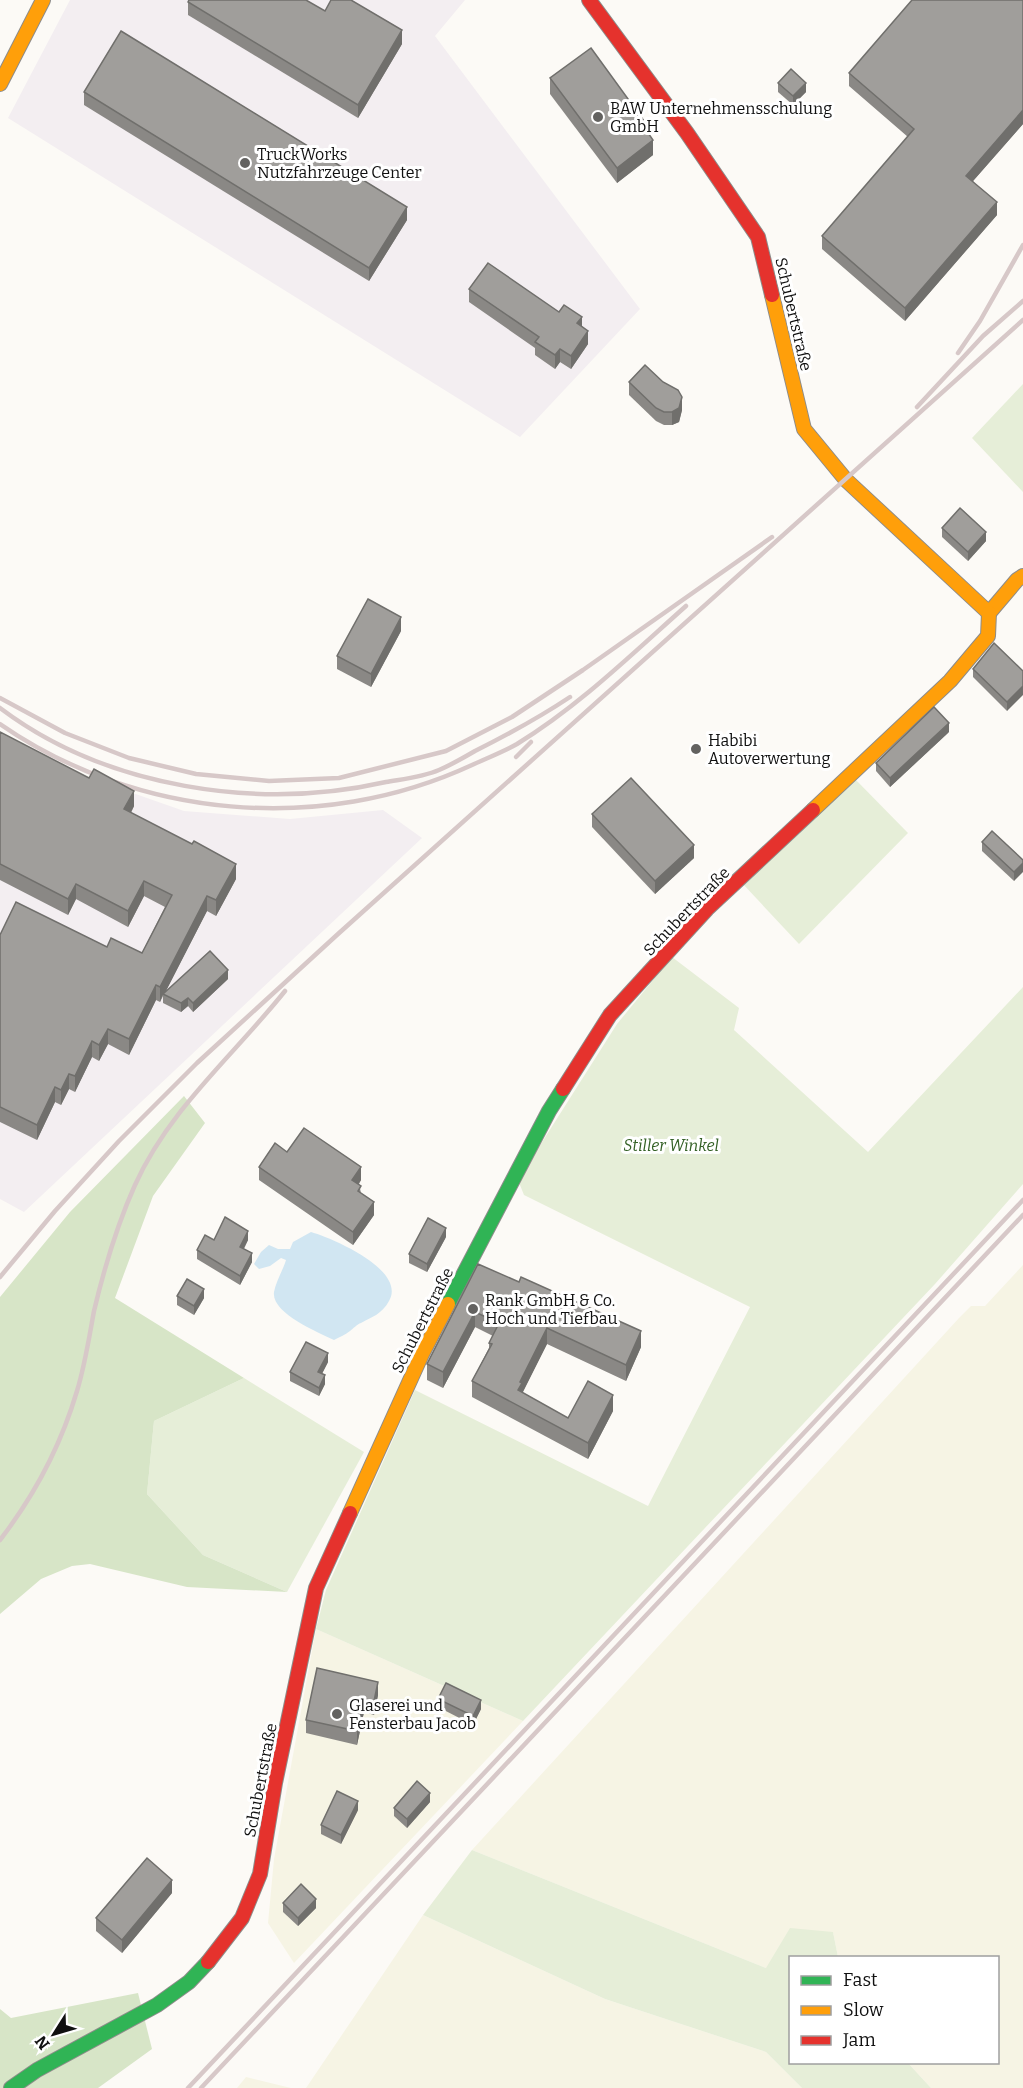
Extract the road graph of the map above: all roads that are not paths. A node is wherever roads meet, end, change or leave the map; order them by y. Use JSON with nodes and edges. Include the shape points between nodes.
{"nodes":[{"id":1,"x":43,"y":0,"type":"edge"},
{"id":2,"x":589,"y":0,"type":"edge"},
{"id":3,"x":0,"y":84,"type":"edge"},
{"id":4,"x":1023,"y":576,"type":"edge"},
{"id":5,"x":989,"y":613,"type":"junction"},
{"id":6,"x":11,"y":2088,"type":"edge"}],
"edges":[{"from":1,"to":3,"type":"street"},
{"from":2,"to":5,"type":"street","name":"Schubertstraße","via":[[758,237],[804,429],[846,480]]},
{"from":4,"to":5,"type":"street","name":"Schubertstraße"},
{"from":5,"to":6,"type":"street","name":"Schubertstraße","via":[[988,636],[950,681],[707,909],[610,1015],[549,1111],[422,1354],[316,1588],[260,1874],[242,1918],[189,1982],[157,2005]]}]}
